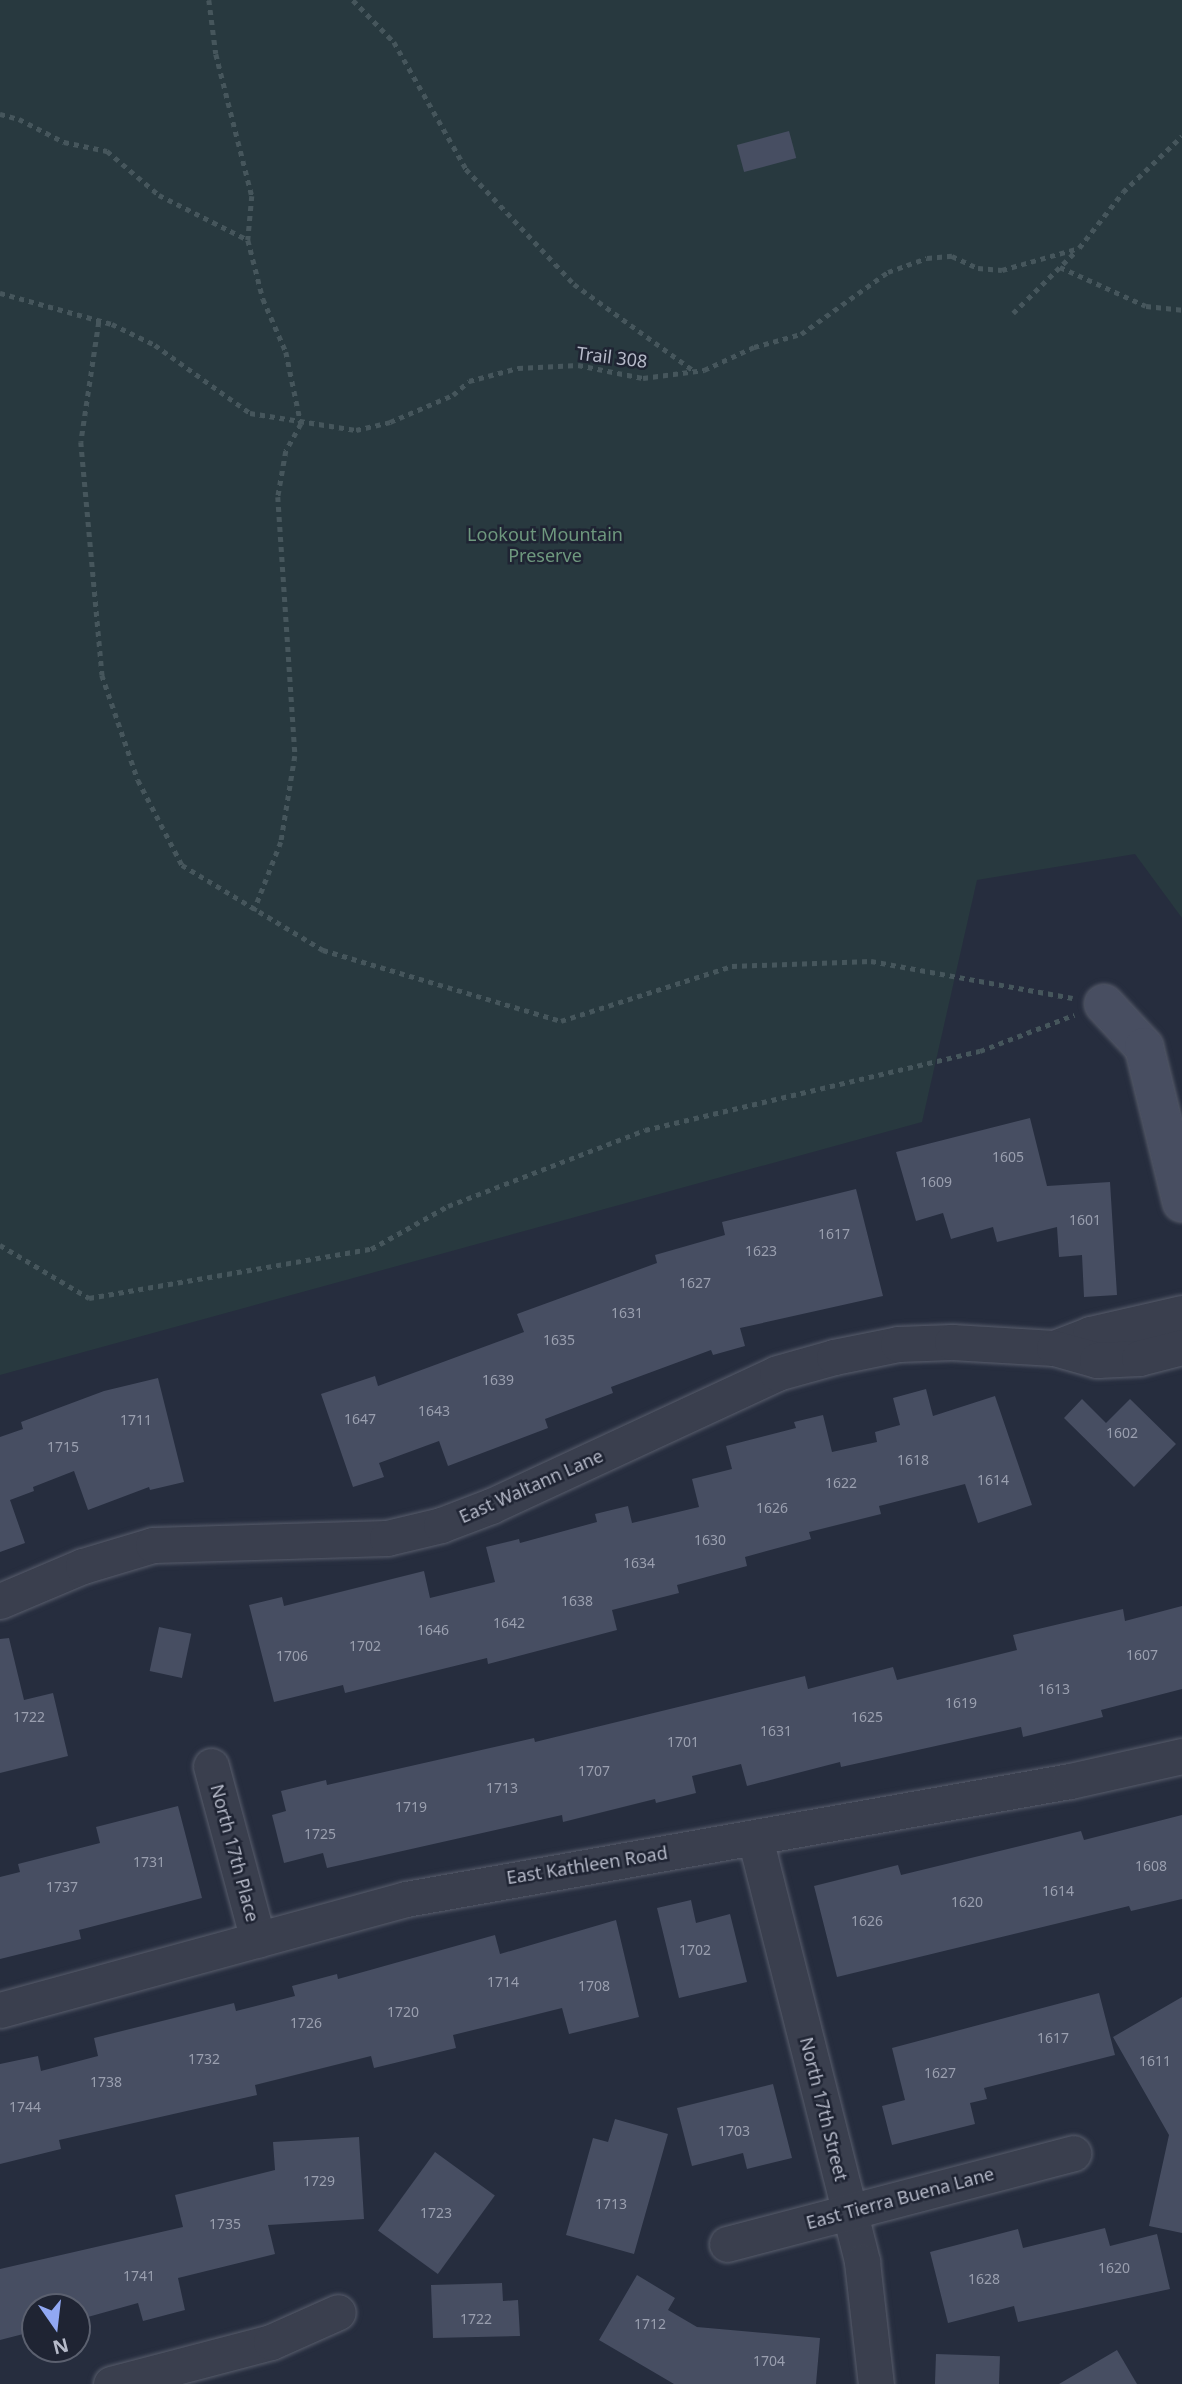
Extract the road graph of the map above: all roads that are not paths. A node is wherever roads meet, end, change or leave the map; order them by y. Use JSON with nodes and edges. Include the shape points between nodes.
{"nodes":[{"id":1,"x":1104,"y":1004,"type":"road end"},
{"id":2,"x":1182,"y":1202,"type":"edge"},
{"id":3,"x":1177,"y":1331,"type":"edge"},
{"id":4,"x":0,"y":1601,"type":"edge"},
{"id":5,"x":1182,"y":1756,"type":"edge"},
{"id":6,"x":211,"y":1766,"type":"dead end"},
{"id":7,"x":755,"y":1838,"type":"junction"},
{"id":8,"x":258,"y":1940,"type":"junction"},
{"id":9,"x":0,"y":2010,"type":"edge"},
{"id":10,"x":1073,"y":2153,"type":"dead end"},
{"id":11,"x":849,"y":2211,"type":"junction"},
{"id":12,"x":727,"y":2244,"type":"dead end"},
{"id":13,"x":338,"y":2312,"type":"dead end"},
{"id":14,"x":111,"y":2384,"type":"edge"},
{"id":15,"x":876,"y":2384,"type":"edge"}],
"edges":[{"from":1,"to":2,"type":"street","via":[[1144,1048]]},
{"from":3,"to":4,"type":"street","name":"East Waltann Lane","via":[[1110,1346],[1097,1360],[1054,1348],[898,1344],[834,1357],[776,1373],[491,1506],[440,1525],[387,1538],[153,1545],[83,1566]]},
{"from":5,"to":7,"type":"street","name":"East Kathleen Road"},
{"from":6,"to":8,"type":"street","name":"North 17th Place"},
{"from":7,"to":8,"type":"street","name":"East Kathleen Road","via":[[471,1885]]},
{"from":7,"to":11,"type":"street","name":"North 17th Street"},
{"from":8,"to":9,"type":"street","name":"East Kathleen Road"},
{"from":10,"to":11,"type":"street","name":"East Tierra Buena Lane"},
{"from":11,"to":12,"type":"street","name":"East Tierra Buena Lane"},
{"from":11,"to":15,"type":"street","name":"North 17th Street","via":[[862,2262]]},
{"from":13,"to":14,"type":"street","via":[[271,2342]]}]}
